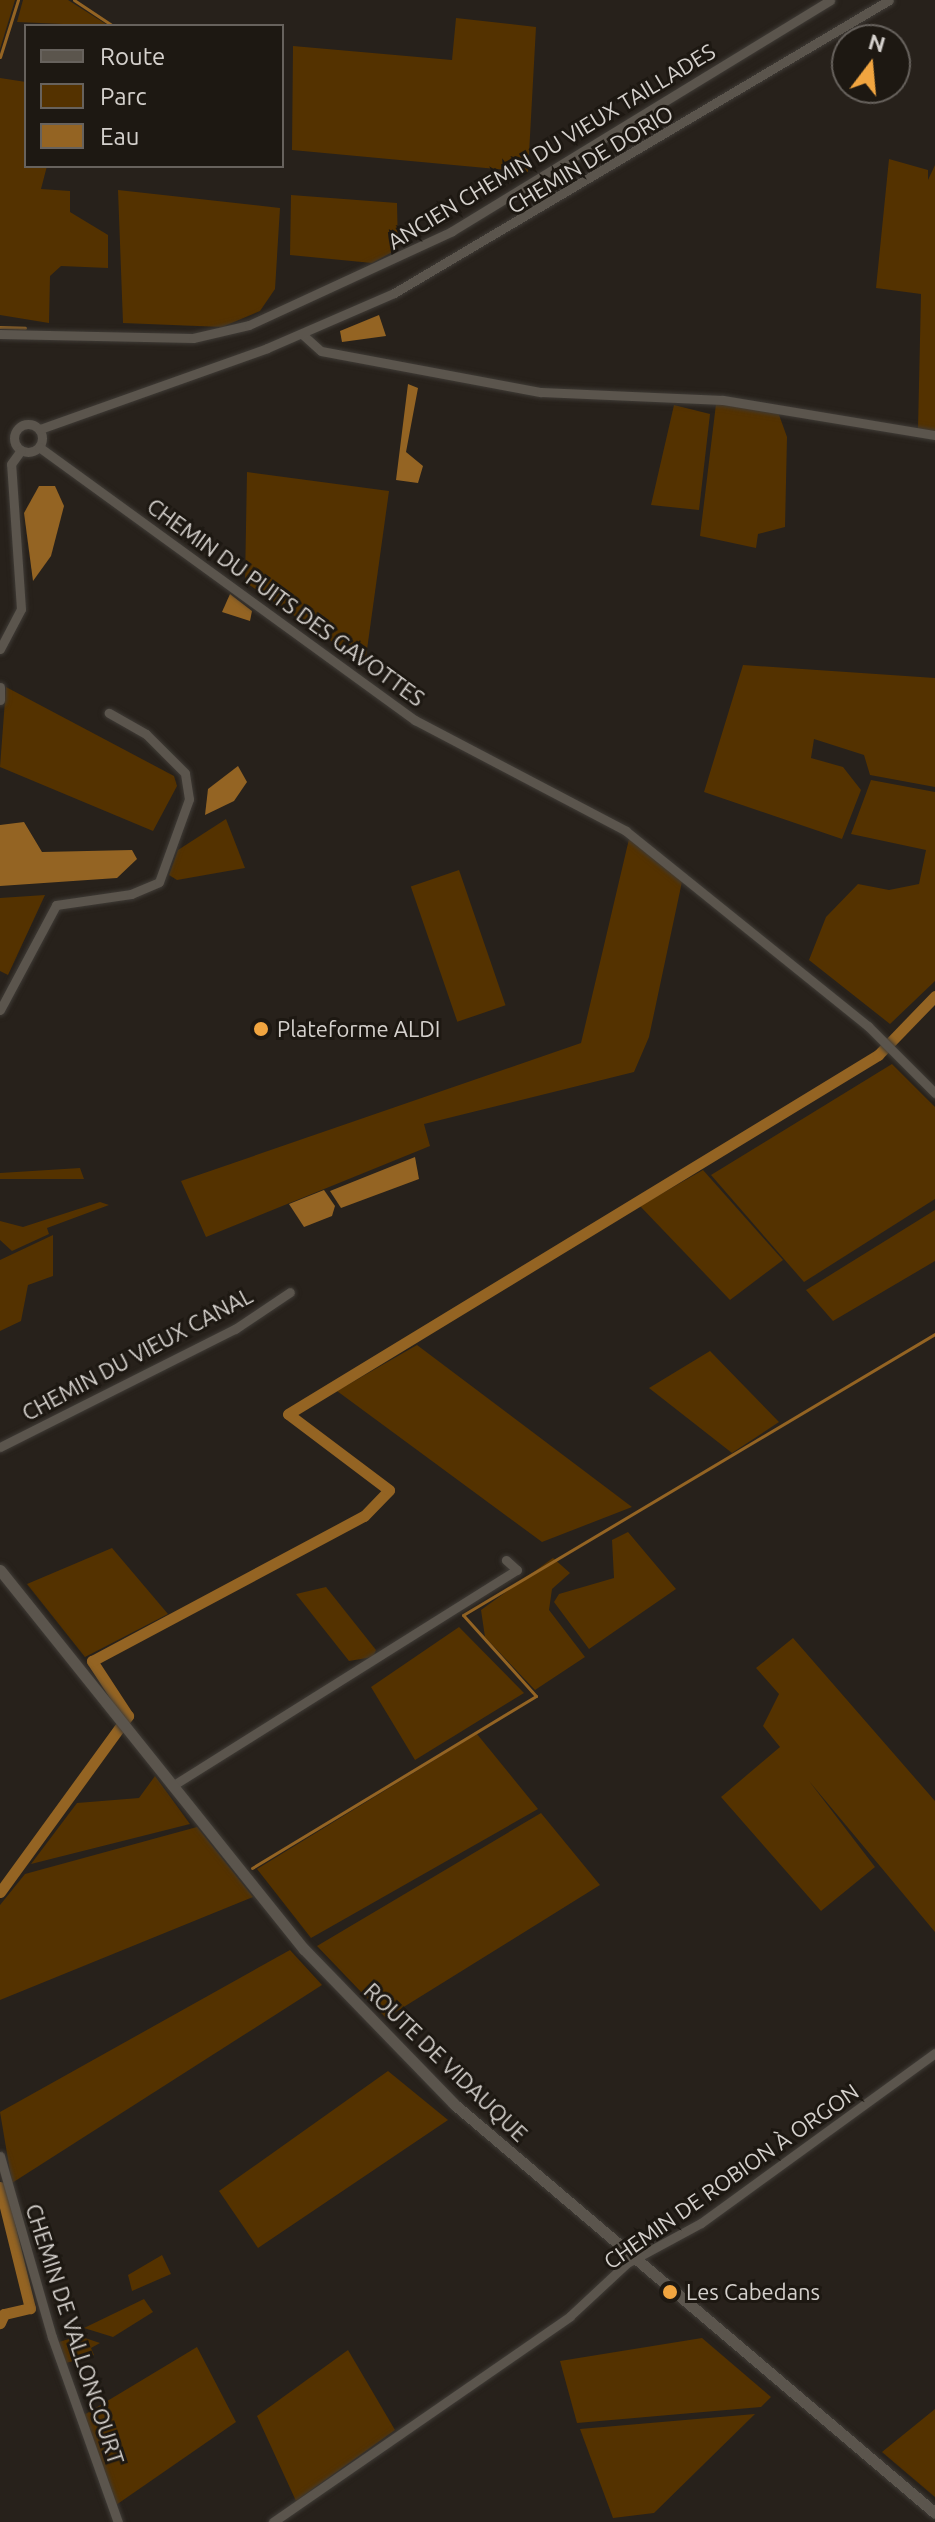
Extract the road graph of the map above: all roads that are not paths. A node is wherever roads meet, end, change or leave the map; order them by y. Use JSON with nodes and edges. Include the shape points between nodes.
{"nodes":[{"id":1,"x":830,"y":0,"type":"edge"},
{"id":2,"x":889,"y":0,"type":"edge"},
{"id":3,"x":0,"y":334,"type":"edge"},
{"id":4,"x":302,"y":334,"type":"junction"},
{"id":5,"x":40,"y":429,"type":"junction"},
{"id":6,"x":935,"y":435,"type":"edge"},
{"id":7,"x":0,"y":436,"type":"edge"},
{"id":8,"x":14,"y":436,"type":"junction"},
{"id":9,"x":39,"y":447,"type":"junction"},
{"id":10,"x":21,"y":450,"type":"junction"},
{"id":11,"x":0,"y":649,"type":"edge"},
{"id":12,"x":0,"y":687,"type":"edge"},
{"id":13,"x":0,"y":700,"type":"edge"},
{"id":14,"x":109,"y":713,"type":"dead end"},
{"id":15,"x":0,"y":1010,"type":"edge"},
{"id":16,"x":935,"y":1093,"type":"edge"},
{"id":17,"x":290,"y":1292,"type":"dead end"},
{"id":18,"x":0,"y":1447,"type":"edge"},
{"id":19,"x":506,"y":1560,"type":"dead end"},
{"id":20,"x":0,"y":1570,"type":"edge"},
{"id":21,"x":172,"y":1786,"type":"junction"},
{"id":22,"x":935,"y":2053,"type":"edge"},
{"id":23,"x":0,"y":2156,"type":"edge"},
{"id":24,"x":636,"y":2260,"type":"junction"},
{"id":25,"x":935,"y":2513,"type":"edge"},
{"id":26,"x":118,"y":2522,"type":"edge"},
{"id":27,"x":273,"y":2522,"type":"edge"}],
"edges":[{"from":1,"to":3,"type":"street","name":"ANCIEN CHEMIN DU VIEUX TAILLADES","via":[[452,231],[249,325],[193,338]]},
{"from":2,"to":4,"type":"street","name":"CHEMIN DE DORIO","via":[[478,248]]},
{"from":4,"to":5,"type":"street","name":"CHEMIN DE DORIO"},
{"from":4,"to":6,"type":"street","via":[[315,349],[541,392],[723,400]]},
{"from":5,"to":8,"type":"street","via":[[25,424]]},
{"from":5,"to":9,"type":"street"},
{"from":7,"to":8,"type":"street"},
{"from":8,"to":10,"type":"street"},
{"from":9,"to":10,"type":"street"},
{"from":9,"to":16,"type":"street","name":"CHEMIN DU PUITS DES GAVOTTES","via":[[415,720],[626,831],[868,1026]]},
{"from":10,"to":11,"type":"street","via":[[11,464],[21,609]]},
{"from":12,"to":13,"type":"street"},
{"from":14,"to":15,"type":"street","via":[[146,734],[185,773],[189,799],[159,882],[131,894],[56,905]]},
{"from":17,"to":18,"type":"street","name":"CHEMIN DU VIEUX CANAL","via":[[235,1329]]},
{"from":19,"to":21,"type":"street","via":[[517,1570]]},
{"from":20,"to":21,"type":"street","name":"ROUTE DE VIDAUQUE"},
{"from":21,"to":24,"type":"street","name":"ROUTE DE VIDAUQUE","via":[[304,1949],[454,2104]]},
{"from":22,"to":24,"type":"street","name":"CHEMIN DE ROBION À ORGON","via":[[701,2223]]},
{"from":23,"to":26,"type":"street","name":"CHEMIN DE VALLONCOURT","via":[[52,2337]]},
{"from":24,"to":25,"type":"street","name":"ROUTE DE VIDAUQUE"},
{"from":24,"to":27,"type":"street","name":"CHEMIN DE ROBION À ORGON","via":[[570,2316]]}]}
